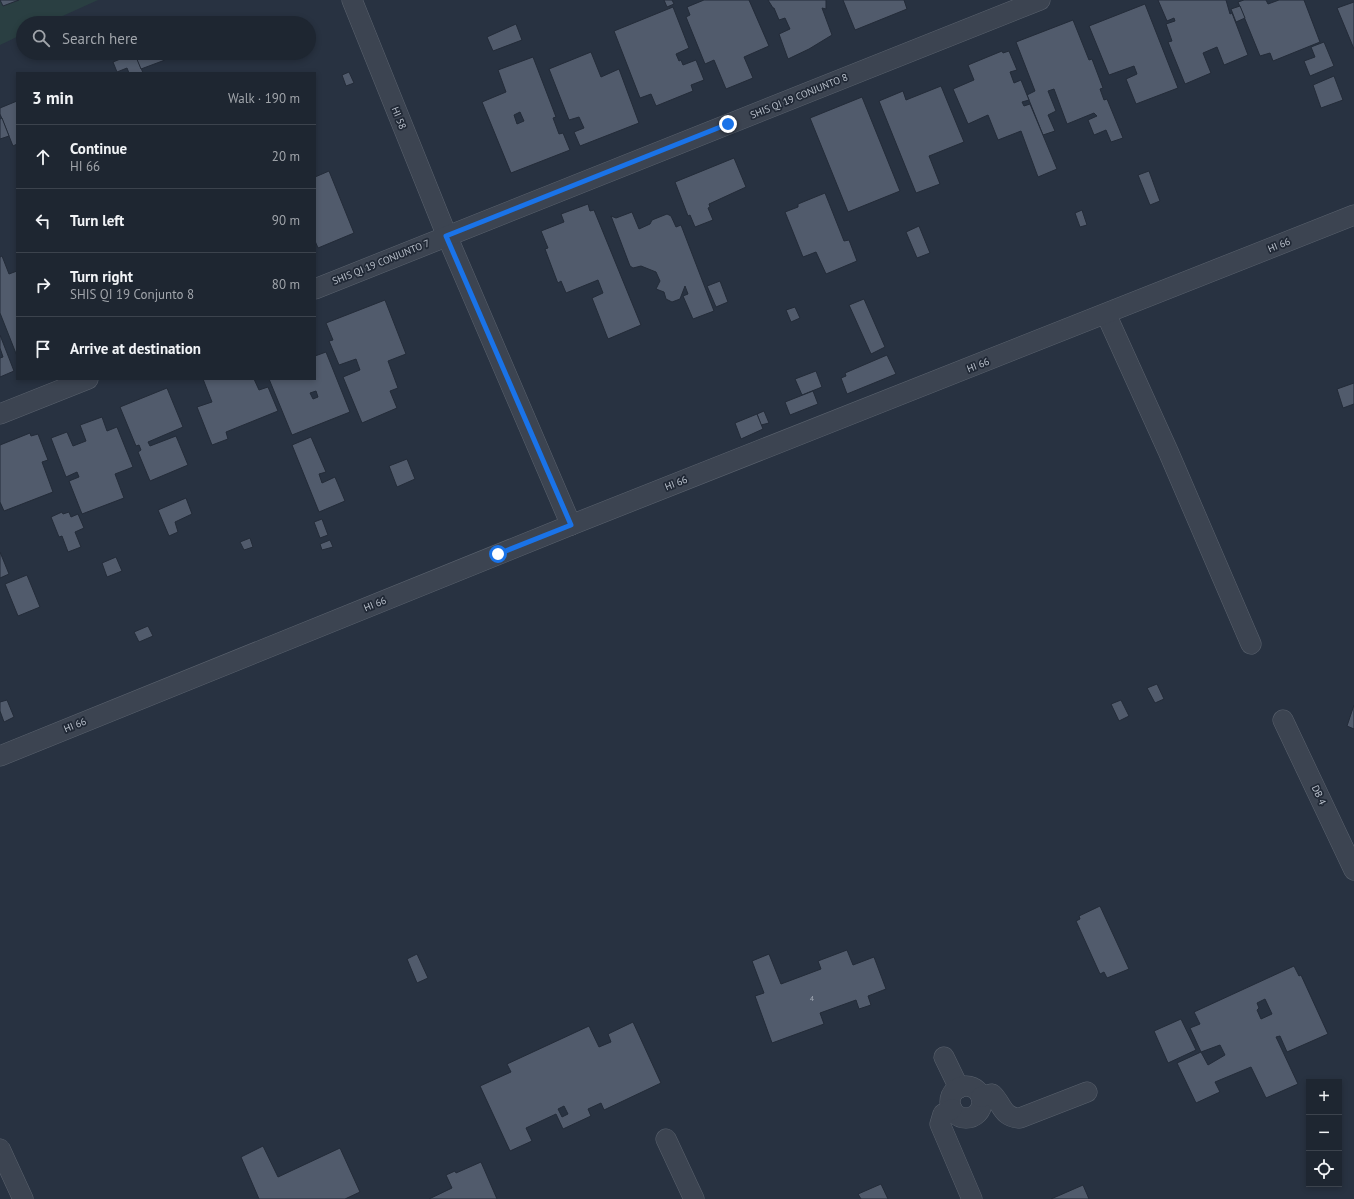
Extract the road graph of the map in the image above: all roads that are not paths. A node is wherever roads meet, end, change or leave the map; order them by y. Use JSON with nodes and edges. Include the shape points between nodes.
{"nodes":[{"id":1,"x":352,"y":0,"type":"edge"},
{"id":2,"x":1040,"y":0,"type":"edge"},
{"id":3,"x":1354,"y":215,"type":"edge"},
{"id":4,"x":446,"y":236,"type":"junction"},
{"id":5,"x":316,"y":289,"type":"edge"},
{"id":6,"x":1106,"y":314,"type":"junction"},
{"id":7,"x":85,"y":380,"type":"edge"},
{"id":8,"x":0,"y":414,"type":"edge"},
{"id":9,"x":571,"y":525,"type":"junction"},
{"id":10,"x":1251,"y":644,"type":"dead end"},
{"id":11,"x":1283,"y":720,"type":"dead end"},
{"id":12,"x":0,"y":756,"type":"edge"},
{"id":13,"x":1354,"y":870,"type":"edge"},
{"id":14,"x":944,"y":1057,"type":"dead end"},
{"id":15,"x":959,"y":1088,"type":"junction"},
{"id":16,"x":1086,"y":1092,"type":"dead end"},
{"id":17,"x":981,"y":1096,"type":"junction"},
{"id":18,"x":952,"y":1109,"type":"junction"},
{"id":19,"x":666,"y":1139,"type":"dead end"},
{"id":20,"x":0,"y":1149,"type":"edge"},
{"id":21,"x":23,"y":1199,"type":"edge"},
{"id":22,"x":694,"y":1199,"type":"edge"},
{"id":23,"x":972,"y":1199,"type":"edge"}],
"edges":[{"from":1,"to":4,"type":"street","name":"HI 58"},
{"from":2,"to":4,"type":"street","name":"SHIS QI 19 CONJUNTO 8"},
{"from":3,"to":6,"type":"street","name":"HI 66"},
{"from":4,"to":5,"type":"street","name":"SHIS QI 19 CONJUNTO 7"},
{"from":4,"to":9,"type":"street","name":"HI 58"},
{"from":6,"to":9,"type":"street","name":"HI 66"},
{"from":6,"to":10,"type":"street"},
{"from":7,"to":8,"type":"street"},
{"from":9,"to":12,"type":"street","name":"HI 66"},
{"from":11,"to":13,"type":"street","name":"DB 4"},
{"from":14,"to":15,"type":"street"},
{"from":15,"to":17,"type":"street","via":[[971,1087]]},
{"from":15,"to":18,"type":"street","via":[[950,1097]]},
{"from":16,"to":17,"type":"street","via":[[1020,1118],[1004,1113],[992,1094]]},
{"from":17,"to":18,"type":"street","via":[[980,1109],[972,1116],[962,1117],[955,1114]]},
{"from":18,"to":23,"type":"street","via":[[943,1114],[940,1124]]},
{"from":19,"to":22,"type":"street"},
{"from":20,"to":21,"type":"street"}]}
